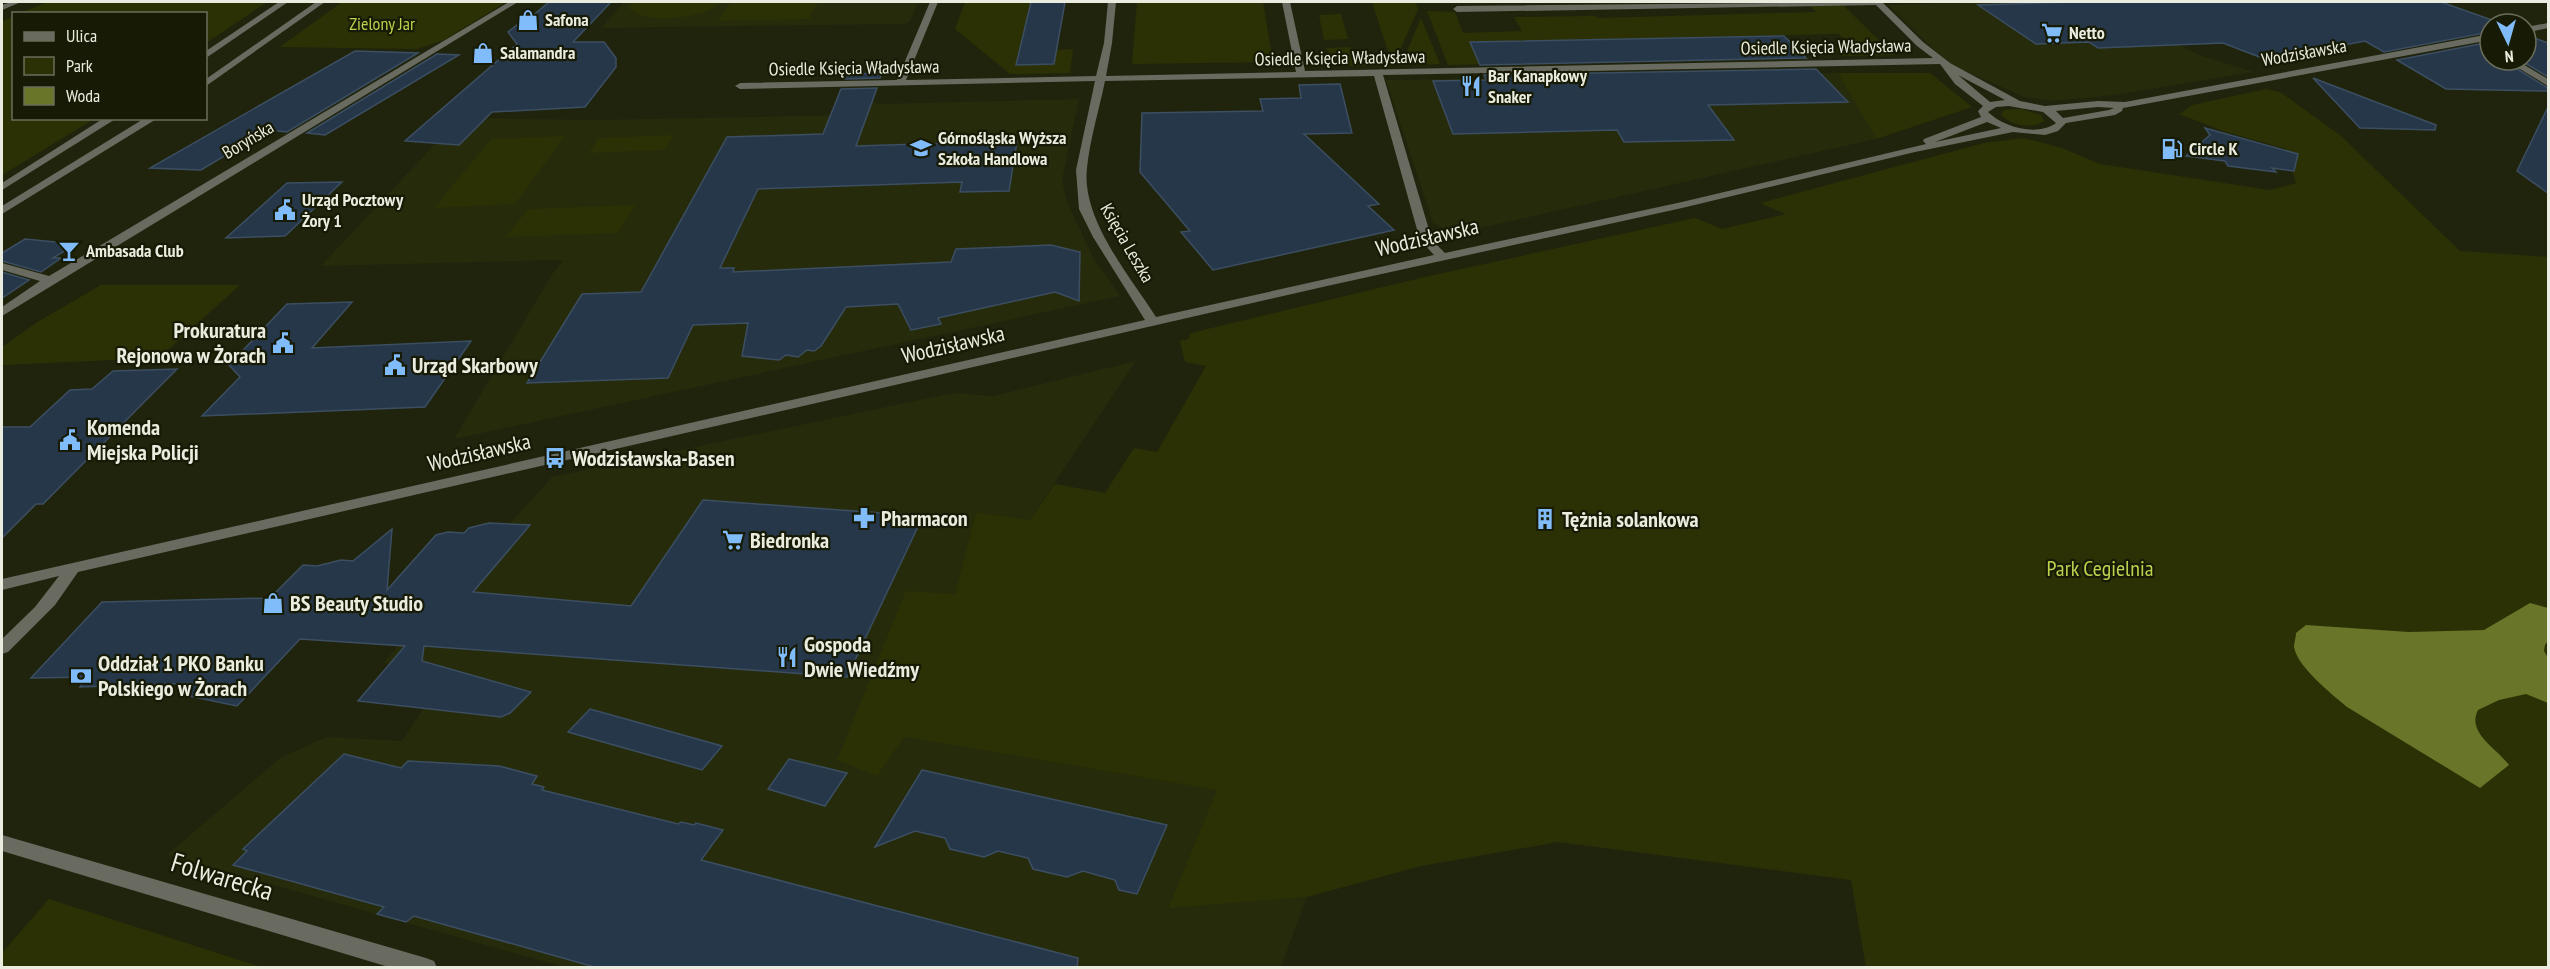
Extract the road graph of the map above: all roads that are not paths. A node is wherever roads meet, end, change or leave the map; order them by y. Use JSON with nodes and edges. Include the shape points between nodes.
{"nodes":[{"id":1,"x":17,"y":2,"type":"edge"},
{"id":2,"x":284,"y":2,"type":"edge"},
{"id":3,"x":321,"y":2,"type":"edge"},
{"id":4,"x":514,"y":2,"type":"edge"},
{"id":5,"x":934,"y":2,"type":"edge"},
{"id":6,"x":1112,"y":2,"type":"edge"},
{"id":7,"x":1286,"y":2,"type":"edge"},
{"id":8,"x":1878,"y":2,"type":"edge"},
{"id":9,"x":2,"y":8,"type":"edge"},
{"id":10,"x":1457,"y":9,"type":"dead end"},
{"id":11,"x":2478,"y":39,"type":"edge"},
{"id":12,"x":2469,"y":41,"type":"junction"},
{"id":13,"x":2478,"y":44,"type":"edge"},
{"id":14,"x":207,"y":54,"type":"edge"},
{"id":15,"x":1944,"y":63,"type":"junction"},
{"id":16,"x":2530,"y":72,"type":"edge"},
{"id":17,"x":1301,"y":75,"type":"junction"},
{"id":18,"x":1378,"y":75,"type":"junction"},
{"id":19,"x":1100,"y":79,"type":"junction"},
{"id":20,"x":207,"y":82,"type":"edge"},
{"id":21,"x":900,"y":83,"type":"junction"},
{"id":22,"x":2548,"y":83,"type":"edge"},
{"id":23,"x":740,"y":86,"type":"dead end"},
{"id":24,"x":2018,"y":104,"type":"junction"},
{"id":25,"x":2125,"y":105,"type":"junction"},
{"id":26,"x":1989,"y":106,"type":"junction"},
{"id":27,"x":2042,"y":109,"type":"junction"},
{"id":28,"x":1987,"y":118,"type":"junction"},
{"id":29,"x":109,"y":120,"type":"edge"},
{"id":30,"x":150,"y":120,"type":"edge"},
{"id":31,"x":2061,"y":121,"type":"junction"},
{"id":32,"x":2012,"y":129,"type":"junction"},
{"id":33,"x":1915,"y":148,"type":"junction"},
{"id":34,"x":2,"y":188,"type":"edge"},
{"id":35,"x":2,"y":211,"type":"edge"},
{"id":36,"x":1442,"y":256,"type":"junction"},
{"id":37,"x":2,"y":266,"type":"edge"},
{"id":38,"x":50,"y":280,"type":"junction"},
{"id":39,"x":2,"y":312,"type":"edge"},
{"id":40,"x":1153,"y":322,"type":"junction"},
{"id":41,"x":72,"y":568,"type":"junction"},
{"id":42,"x":2,"y":584,"type":"edge"},
{"id":43,"x":2,"y":648,"type":"edge"},
{"id":44,"x":2,"y":843,"type":"edge"},
{"id":45,"x":426,"y":968,"type":"edge"}],
"edges":[{"from":1,"to":9,"type":"street"},
{"from":2,"to":14,"type":"street"},
{"from":3,"to":20,"type":"street"},
{"from":4,"to":38,"type":"street","name":"Boryńska"},
{"from":5,"to":21,"type":"street"},
{"from":6,"to":19,"type":"street","name":"Księcia Leszka"},
{"from":7,"to":17,"type":"street"},
{"from":8,"to":10,"type":"street","name":"Osiedle Księcia Władysława"},
{"from":8,"to":15,"type":"street"},
{"from":11,"to":12,"type":"street","name":"Wodzisławska"},
{"from":12,"to":13,"type":"street"},
{"from":12,"to":25,"type":"street","name":"Wodzisławska"},
{"from":15,"to":18,"type":"street","name":"Osiedle Księcia Władysława"},
{"from":15,"to":24,"type":"street"},
{"from":15,"to":26,"type":"street","via":[[1958,82]]},
{"from":16,"to":22,"type":"street"},
{"from":17,"to":18,"type":"street","name":"Osiedle Księcia Władysława"},
{"from":17,"to":19,"type":"street","name":"Osiedle Księcia Władysława"},
{"from":18,"to":36,"type":"street","via":[[1425,237]]},
{"from":19,"to":21,"type":"street","name":"Osiedle Księcia Władysława"},
{"from":19,"to":40,"type":"street","name":"Księcia Leszka","via":[[1081,170],[1085,209]]},
{"from":21,"to":23,"type":"street","name":"Osiedle Księcia Władysława"},
{"from":24,"to":26,"type":"street"},
{"from":24,"to":27,"type":"street"},
{"from":25,"to":27,"type":"street","name":"Wodzisławska"},
{"from":25,"to":31,"type":"street","name":"Wodzisławska","via":[[2112,113]]},
{"from":26,"to":28,"type":"street","via":[[1983,111]]},
{"from":27,"to":31,"type":"street"},
{"from":28,"to":32,"type":"street"},
{"from":28,"to":33,"type":"street","name":"Wodzisławska"},
{"from":29,"to":34,"type":"street"},
{"from":30,"to":35,"type":"street"},
{"from":31,"to":32,"type":"street","name":"Wodzisławska","via":[[2060,127],[2050,131]]},
{"from":32,"to":33,"type":"street","name":"Wodzisławska"},
{"from":33,"to":36,"type":"street","name":"Wodzisławska","via":[[1682,205]]},
{"from":36,"to":40,"type":"street","name":"Wodzisławska"},
{"from":37,"to":38,"type":"street"},
{"from":38,"to":39,"type":"street","name":"Boryńska"},
{"from":40,"to":41,"type":"street","name":"Wodzisławska"},
{"from":41,"to":42,"type":"street","name":"Wodzisławska"},
{"from":41,"to":43,"type":"street","via":[[62,587]]},
{"from":44,"to":45,"type":"street","name":"Folwarecka"}]}
